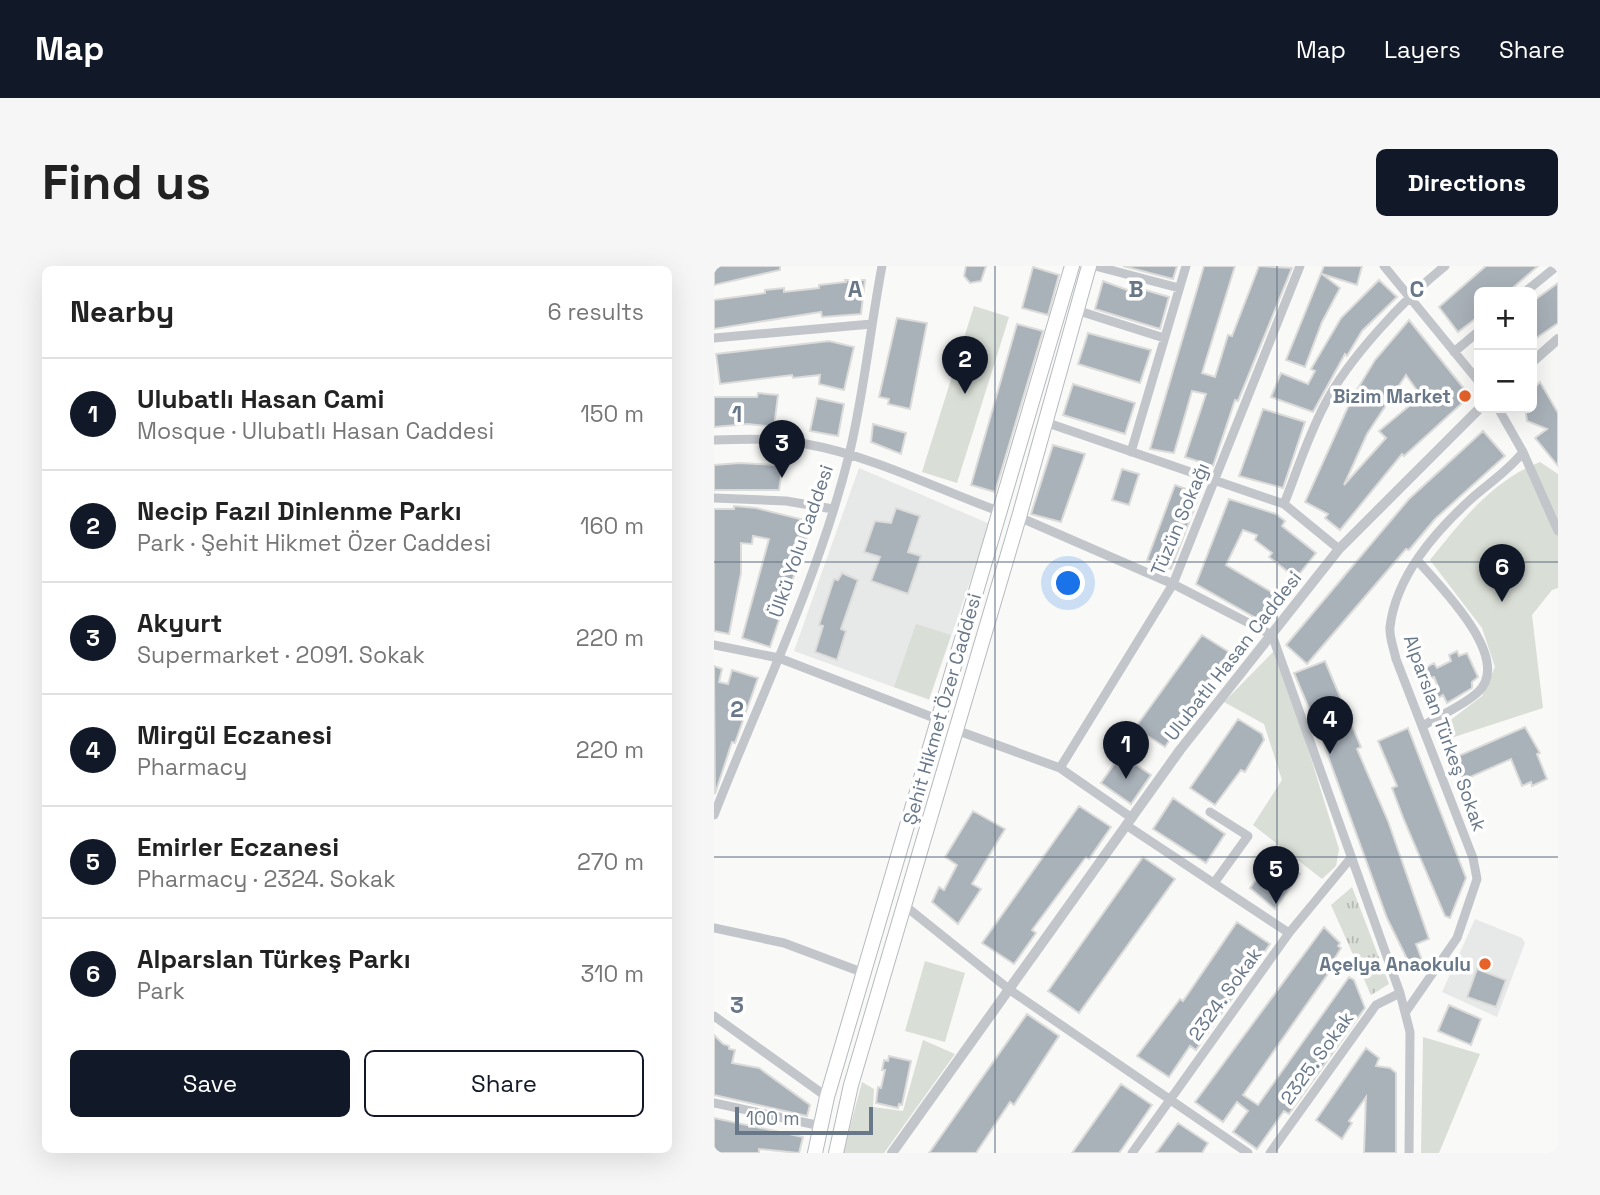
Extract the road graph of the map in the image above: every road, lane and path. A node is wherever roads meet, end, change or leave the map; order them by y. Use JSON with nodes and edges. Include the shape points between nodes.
{"nodes":[{"id":1,"x":882,"y":266,"type":"edge"},
{"id":2,"x":1072,"y":266,"type":"edge"},
{"id":3,"x":1089,"y":266,"type":"edge"},
{"id":4,"x":1095,"y":266,"type":"edge"},
{"id":5,"x":1186,"y":266,"type":"edge"},
{"id":6,"x":1300,"y":266,"type":"edge"},
{"id":7,"x":1384,"y":266,"type":"edge"},
{"id":8,"x":1444,"y":266,"type":"edge"},
{"id":9,"x":1557,"y":266,"type":"edge"},
{"id":10,"x":1531,"y":287,"type":"edge"},
{"id":11,"x":1179,"y":288,"type":"junction"},
{"id":12,"x":1408,"y":296,"type":"junction"},
{"id":13,"x":1076,"y":310,"type":"junction"},
{"id":14,"x":872,"y":324,"type":"junction"},
{"id":15,"x":1474,"y":335,"type":"edge"},
{"id":16,"x":714,"y":338,"type":"edge"},
{"id":17,"x":1164,"y":338,"type":"junction"},
{"id":18,"x":1558,"y":340,"type":"edge"},
{"id":19,"x":1454,"y":352,"type":"junction"},
{"id":20,"x":1537,"y":358,"type":"edge"},
{"id":21,"x":1474,"y":376,"type":"edge"},
{"id":22,"x":1475,"y":413,"type":"edge"},
{"id":23,"x":1501,"y":413,"type":"edge"},
{"id":24,"x":1045,"y":422,"type":"junction"},
{"id":25,"x":714,"y":440,"type":"edge"},
{"id":26,"x":1131,"y":452,"type":"junction"},
{"id":27,"x":1523,"y":452,"type":"junction"},
{"id":28,"x":849,"y":454,"type":"junction"},
{"id":29,"x":1215,"y":481,"type":"junction"},
{"id":30,"x":714,"y":498,"type":"edge"},
{"id":31,"x":1284,"y":504,"type":"junction"},
{"id":32,"x":832,"y":509,"type":"junction"},
{"id":33,"x":1001,"y":512,"type":"junction"},
{"id":34,"x":1019,"y":517,"type":"junction"},
{"id":35,"x":1558,"y":531,"type":"edge"},
{"id":36,"x":1339,"y":549,"type":"junction"},
{"id":37,"x":1417,"y":560,"type":"junction"},
{"id":38,"x":1173,"y":584,"type":"junction"},
{"id":39,"x":1272,"y":635,"type":"junction"},
{"id":40,"x":714,"y":645,"type":"edge"},
{"id":41,"x":779,"y":658,"type":"junction"},
{"id":42,"x":937,"y":719,"type":"junction"},
{"id":43,"x":1423,"y":726,"type":"junction"},
{"id":44,"x":956,"y":730,"type":"junction"},
{"id":45,"x":1060,"y":768,"type":"junction"},
{"id":46,"x":1210,"y":812,"type":"dead end"},
{"id":47,"x":714,"y":816,"type":"edge"},
{"id":48,"x":1129,"y":822,"type":"junction"},
{"id":49,"x":1350,"y":859,"type":"junction"},
{"id":50,"x":1214,"y":883,"type":"junction"},
{"id":51,"x":904,"y":905,"type":"junction"},
{"id":52,"x":714,"y":928,"type":"edge"},
{"id":53,"x":1289,"y":933,"type":"junction"},
{"id":54,"x":864,"y":973,"type":"junction"},
{"id":55,"x":1010,"y":990,"type":"junction"},
{"id":56,"x":1400,"y":993,"type":"junction"},
{"id":57,"x":1405,"y":1013,"type":"junction"},
{"id":58,"x":714,"y":1016,"type":"edge"},
{"id":59,"x":827,"y":1097,"type":"junction"},
{"id":60,"x":1169,"y":1101,"type":"junction"},
{"id":61,"x":714,"y":1103,"type":"edge"},
{"id":62,"x":821,"y":1126,"type":"junction"},
{"id":63,"x":814,"y":1153,"type":"edge"},
{"id":64,"x":836,"y":1153,"type":"edge"},
{"id":65,"x":893,"y":1153,"type":"edge"},
{"id":66,"x":1132,"y":1153,"type":"edge"},
{"id":67,"x":1248,"y":1153,"type":"edge"},
{"id":68,"x":1270,"y":1153,"type":"edge"},
{"id":69,"x":1409,"y":1153,"type":"edge"}],
"edges":[{"from":1,"to":14,"type":"street","name":"Ülkü Yolu Caddesi"},
{"from":2,"to":33,"type":"main road","name":"Şehit Hikmet Özer Caddesi"},
{"from":3,"to":13,"type":"main road","name":"Şehit Hikmet Özer Caddesi"},
{"from":4,"to":11,"type":"street"},
{"from":5,"to":11,"type":"street"},
{"from":6,"to":29,"type":"street","name":"Tüzün Sokağı"},
{"from":7,"to":12,"type":"street"},
{"from":8,"to":12,"type":"street"},
{"from":9,"to":10,"type":"street"},
{"from":11,"to":17,"type":"street"},
{"from":12,"to":19,"type":"street"},
{"from":12,"to":31,"type":"street","via":[[1329,396]]},
{"from":13,"to":17,"type":"street"},
{"from":13,"to":24,"type":"main road","name":"Şehit Hikmet Özer Caddesi"},
{"from":14,"to":16,"type":"street"},
{"from":14,"to":28,"type":"street","name":"Ülkü Yolu Caddesi"},
{"from":15,"to":19,"type":"street"},
{"from":17,"to":26,"type":"street"},
{"from":18,"to":20,"type":"street"},
{"from":19,"to":21,"type":"street"},
{"from":22,"to":36,"type":"street","name":"Ulubatlı Hasan Caddesi"},
{"from":23,"to":27,"type":"street"},
{"from":24,"to":26,"type":"street"},
{"from":24,"to":34,"type":"main road","name":"Şehit Hikmet Özer Caddesi"},
{"from":25,"to":28,"type":"street","via":[[789,441]]},
{"from":26,"to":29,"type":"street"},
{"from":27,"to":35,"type":"street"},
{"from":27,"to":37,"type":"street","name":"Alparslan Türkeş Sokak","via":[[1471,499]]},
{"from":28,"to":32,"type":"street","name":"Ülkü Yolu Caddesi"},
{"from":28,"to":33,"type":"street"},
{"from":29,"to":31,"type":"street"},
{"from":29,"to":38,"type":"street","name":"Tüzün Sokağı"},
{"from":30,"to":32,"type":"street","via":[[786,501]]},
{"from":31,"to":36,"type":"street"},
{"from":32,"to":41,"type":"street","name":"Ülkü Yolu Caddesi"},
{"from":33,"to":34,"type":"main road"},
{"from":33,"to":42,"type":"main road","name":"Şehit Hikmet Özer Caddesi"},
{"from":34,"to":38,"type":"street"},
{"from":34,"to":44,"type":"main road","name":"Şehit Hikmet Özer Caddesi"},
{"from":36,"to":39,"type":"street","name":"Ulubatlı Hasan Caddesi"},
{"from":37,"to":43,"type":"street","name":"Alparslan Türkeş Sokak","via":[[1402,582],[1389,629]]},
{"from":37,"to":43,"type":"street","via":[[1479,636],[1487,673],[1480,691]]},
{"from":38,"to":39,"type":"street"},
{"from":38,"to":45,"type":"street","name":"Tüzün Sokağı"},
{"from":39,"to":48,"type":"street","name":"Ulubatlı Hasan Caddesi"},
{"from":39,"to":49,"type":"street"},
{"from":40,"to":41,"type":"street"},
{"from":41,"to":42,"type":"street"},
{"from":41,"to":47,"type":"street","name":"Ülkü Yolu Caddesi"},
{"from":42,"to":54,"type":"main road","name":"Şehit Hikmet Özer Caddesi"},
{"from":43,"to":57,"type":"street","name":"Alparslan Türkeş Sokak","via":[[1477,879],[1457,938]]},
{"from":44,"to":45,"type":"street"},
{"from":44,"to":51,"type":"main road","name":"Şehit Hikmet Özer Caddesi"},
{"from":45,"to":48,"type":"street"},
{"from":46,"to":50,"type":"street","via":[[1248,836]]},
{"from":48,"to":50,"type":"street"},
{"from":48,"to":55,"type":"street","name":"Ulubatlı Hasan Caddesi"},
{"from":49,"to":53,"type":"street","name":"2324. Sokak"},
{"from":49,"to":56,"type":"street"},
{"from":50,"to":53,"type":"street"},
{"from":51,"to":55,"type":"street"},
{"from":51,"to":64,"type":"main road","name":"Şehit Hikmet Özer Caddesi"},
{"from":52,"to":54,"type":"street","via":[[784,943]]},
{"from":53,"to":60,"type":"street","name":"2324. Sokak"},
{"from":54,"to":59,"type":"main road","name":"Şehit Hikmet Özer Caddesi"},
{"from":55,"to":60,"type":"street"},
{"from":55,"to":65,"type":"street","name":"Ulubatlı Hasan Caddesi"},
{"from":56,"to":57,"type":"street"},
{"from":56,"to":68,"type":"street","name":"2325. Sokak","via":[[1376,1005]]},
{"from":57,"to":69,"type":"street","via":[[1410,1032]]},
{"from":58,"to":59,"type":"street"},
{"from":59,"to":62,"type":"main road","name":"Şehit Hikmet Özer Caddesi"},
{"from":60,"to":66,"type":"street","name":"2324. Sokak"},
{"from":60,"to":67,"type":"street"},
{"from":61,"to":62,"type":"street"},
{"from":62,"to":63,"type":"main road","name":"Şehit Hikmet Özer Caddesi"}]}
